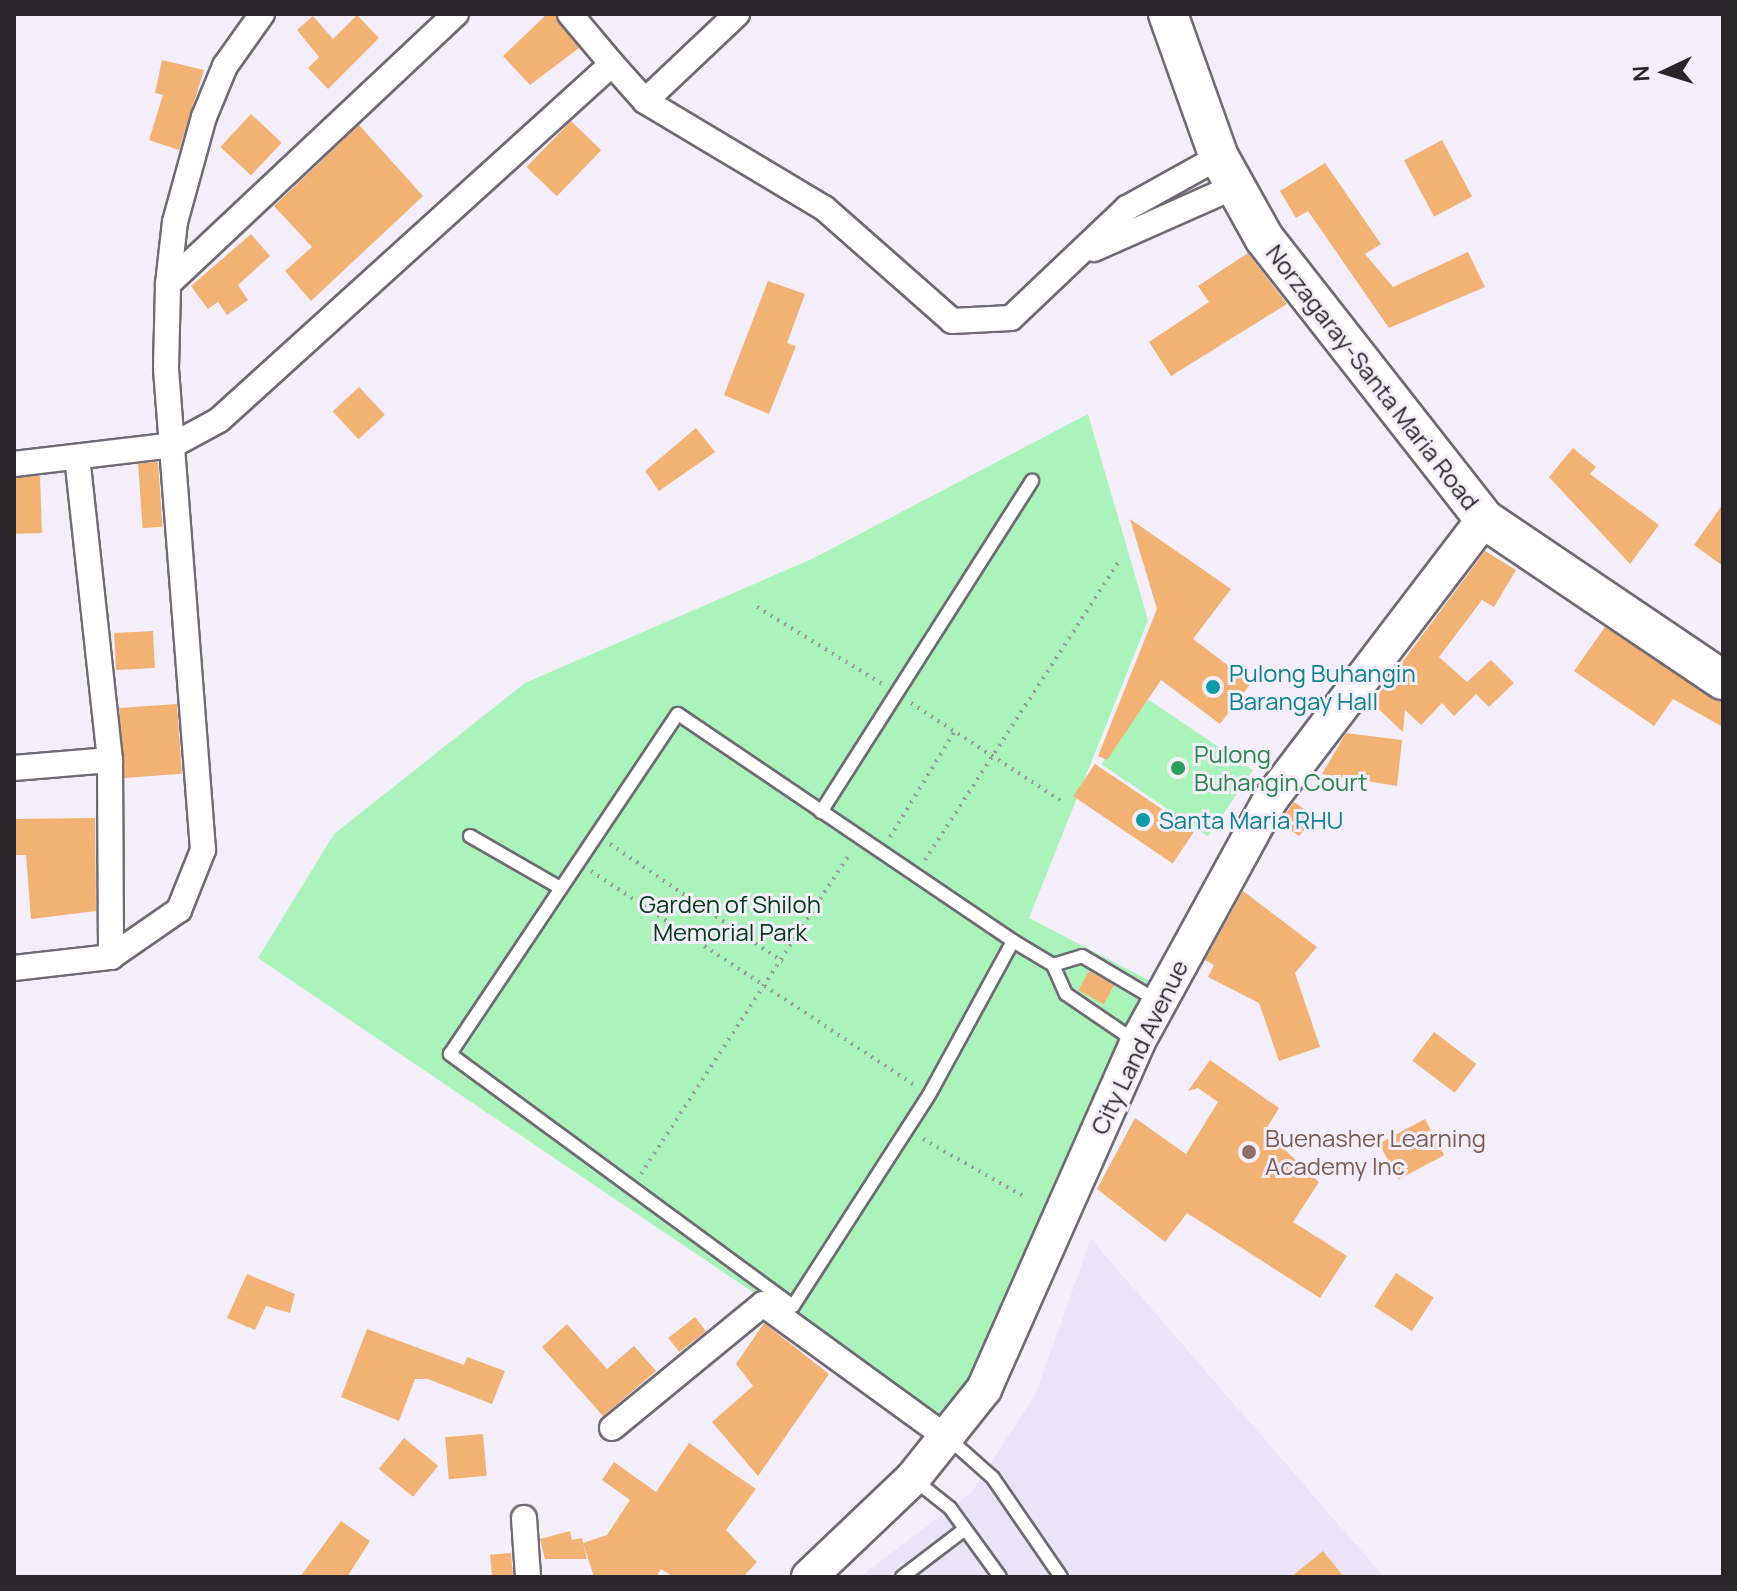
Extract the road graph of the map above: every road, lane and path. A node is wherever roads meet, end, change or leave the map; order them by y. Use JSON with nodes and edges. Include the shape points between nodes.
{"nodes":[{"id":1,"x":262,"y":14,"type":"edge"},
{"id":2,"x":456,"y":14,"type":"edge"},
{"id":3,"x":570,"y":14,"type":"edge"},
{"id":4,"x":737,"y":14,"type":"edge"},
{"id":5,"x":1168,"y":14,"type":"edge"},
{"id":6,"x":612,"y":64,"type":"junction"},
{"id":7,"x":645,"y":101,"type":"junction"},
{"id":8,"x":1228,"y":171,"type":"junction"},
{"id":9,"x":1088,"y":252,"type":"junction"},
{"id":10,"x":168,"y":284,"type":"junction"},
{"id":11,"x":173,"y":445,"type":"junction"},
{"id":12,"x":77,"y":458,"type":"junction"},
{"id":13,"x":14,"y":464,"type":"edge"},
{"id":14,"x":1032,"y":481,"type":"dead end"},
{"id":15,"x":1484,"y":519,"type":"junction"},
{"id":16,"x":1119,"y":561,"type":"dead end"},
{"id":17,"x":757,"y":607,"type":"dead end"},
{"id":18,"x":1723,"y":680,"type":"edge"},
{"id":19,"x":895,"y":692,"type":"junction"},
{"id":20,"x":955,"y":732,"type":"junction"},
{"id":21,"x":992,"y":758,"type":"junction"},
{"id":22,"x":110,"y":760,"type":"junction"},
{"id":23,"x":14,"y":768,"type":"edge"},
{"id":24,"x":1063,"y":802,"type":"dead end"},
{"id":25,"x":821,"y":812,"type":"junction"},
{"id":26,"x":595,"y":833,"type":"junction"},
{"id":27,"x":470,"y":836,"type":"dead end"},
{"id":28,"x":859,"y":839,"type":"junction"},
{"id":29,"x":881,"y":853,"type":"junction"},
{"id":30,"x":575,"y":861,"type":"junction"},
{"id":31,"x":915,"y":876,"type":"junction"},
{"id":32,"x":557,"y":886,"type":"junction"},
{"id":33,"x":1013,"y":941,"type":"junction"},
{"id":34,"x":111,"y":957,"type":"junction"},
{"id":35,"x":783,"y":962,"type":"junction"},
{"id":36,"x":1053,"y":965,"type":"junction"},
{"id":37,"x":14,"y":968,"type":"edge"},
{"id":38,"x":769,"y":986,"type":"junction"},
{"id":39,"x":1158,"y":1001,"type":"junction"},
{"id":40,"x":1137,"y":1043,"type":"junction"},
{"id":41,"x":929,"y":1095,"type":"junction"},
{"id":42,"x":907,"y":1130,"type":"junction"},
{"id":43,"x":633,"y":1186,"type":"junction"},
{"id":44,"x":1023,"y":1196,"type":"dead end"},
{"id":45,"x":612,"y":1428,"type":"dead end"},
{"id":46,"x":945,"y":1436,"type":"junction"},
{"id":47,"x":913,"y":1478,"type":"junction"},
{"id":48,"x":524,"y":1518,"type":"dead end"},
{"id":49,"x":965,"y":1529,"type":"junction"},
{"id":50,"x":528,"y":1577,"type":"edge"},
{"id":51,"x":809,"y":1577,"type":"edge"},
{"id":52,"x":902,"y":1577,"type":"edge"},
{"id":53,"x":1000,"y":1577,"type":"edge"},
{"id":54,"x":1061,"y":1577,"type":"edge"}],
"edges":[{"from":1,"to":10,"type":"street","via":[[225,66],[204,117],[175,222]]},
{"from":2,"to":10,"type":"street"},
{"from":3,"to":6,"type":"street"},
{"from":4,"to":7,"type":"street"},
{"from":5,"to":8,"type":"main road","name":"Norzagaray-Santa Maria Road"},
{"from":6,"to":7,"type":"street"},
{"from":6,"to":11,"type":"street","via":[[219,420]]},
{"from":7,"to":9,"type":"street","via":[[824,208],[952,321],[1011,318]]},
{"from":8,"to":9,"type":"street"},
{"from":8,"to":9,"type":"street","via":[[1127,208]]},
{"from":8,"to":15,"type":"main road","name":"Norzagaray-Santa Maria Road","via":[[1264,238]]},
{"from":10,"to":11,"type":"street"},
{"from":11,"to":12,"type":"street"},
{"from":11,"to":34,"type":"street","via":[[203,850],[179,910]]},
{"from":12,"to":13,"type":"street"},
{"from":12,"to":22,"type":"street"},
{"from":14,"to":19,"type":"lane"},
{"from":15,"to":18,"type":"main road","name":"Norzagaray-Santa Maria Road"},
{"from":15,"to":39,"type":"street","name":"City Land Avenue","via":[[1270,800]]},
{"from":16,"to":21,"type":"path"},
{"from":17,"to":19,"type":"path"},
{"from":19,"to":20,"type":"path"},
{"from":19,"to":25,"type":"lane"},
{"from":20,"to":21,"type":"path"},
{"from":20,"to":29,"type":"path"},
{"from":21,"to":24,"type":"path"},
{"from":21,"to":31,"type":"path"},
{"from":22,"to":23,"type":"street"},
{"from":22,"to":34,"type":"street"},
{"from":25,"to":26,"type":"lane","via":[[678,714]]},
{"from":25,"to":28,"type":"lane"},
{"from":26,"to":30,"type":"lane"},
{"from":26,"to":35,"type":"path"},
{"from":27,"to":32,"type":"lane"},
{"from":28,"to":29,"type":"lane"},
{"from":28,"to":35,"type":"path"},
{"from":29,"to":31,"type":"lane"},
{"from":30,"to":32,"type":"lane"},
{"from":30,"to":38,"type":"path"},
{"from":31,"to":33,"type":"lane"},
{"from":32,"to":43,"type":"lane","via":[[450,1054]]},
{"from":33,"to":36,"type":"lane"},
{"from":33,"to":41,"type":"lane"},
{"from":34,"to":37,"type":"street"},
{"from":35,"to":38,"type":"path"},
{"from":36,"to":39,"type":"lane","via":[[1082,956]]},
{"from":36,"to":40,"type":"lane","via":[[1066,994]]},
{"from":38,"to":41,"type":"path"},
{"from":38,"to":43,"type":"path"},
{"from":39,"to":40,"type":"street","name":"City Land Avenue"},
{"from":40,"to":46,"type":"street","name":"City Land Avenue","via":[[984,1389]]},
{"from":41,"to":42,"type":"lane"},
{"from":42,"to":43,"type":"lane","via":[[793,1306]]},
{"from":42,"to":44,"type":"path"},
{"from":45,"to":46,"type":"street","via":[[763,1304]]},
{"from":46,"to":47,"type":"street","name":"City Land Avenue"},
{"from":46,"to":54,"type":"lane","via":[[993,1478]]},
{"from":47,"to":49,"type":"lane"},
{"from":47,"to":51,"type":"street","name":"City Land Avenue"},
{"from":48,"to":50,"type":"street"},
{"from":49,"to":52,"type":"lane"},
{"from":49,"to":53,"type":"lane"}]}
